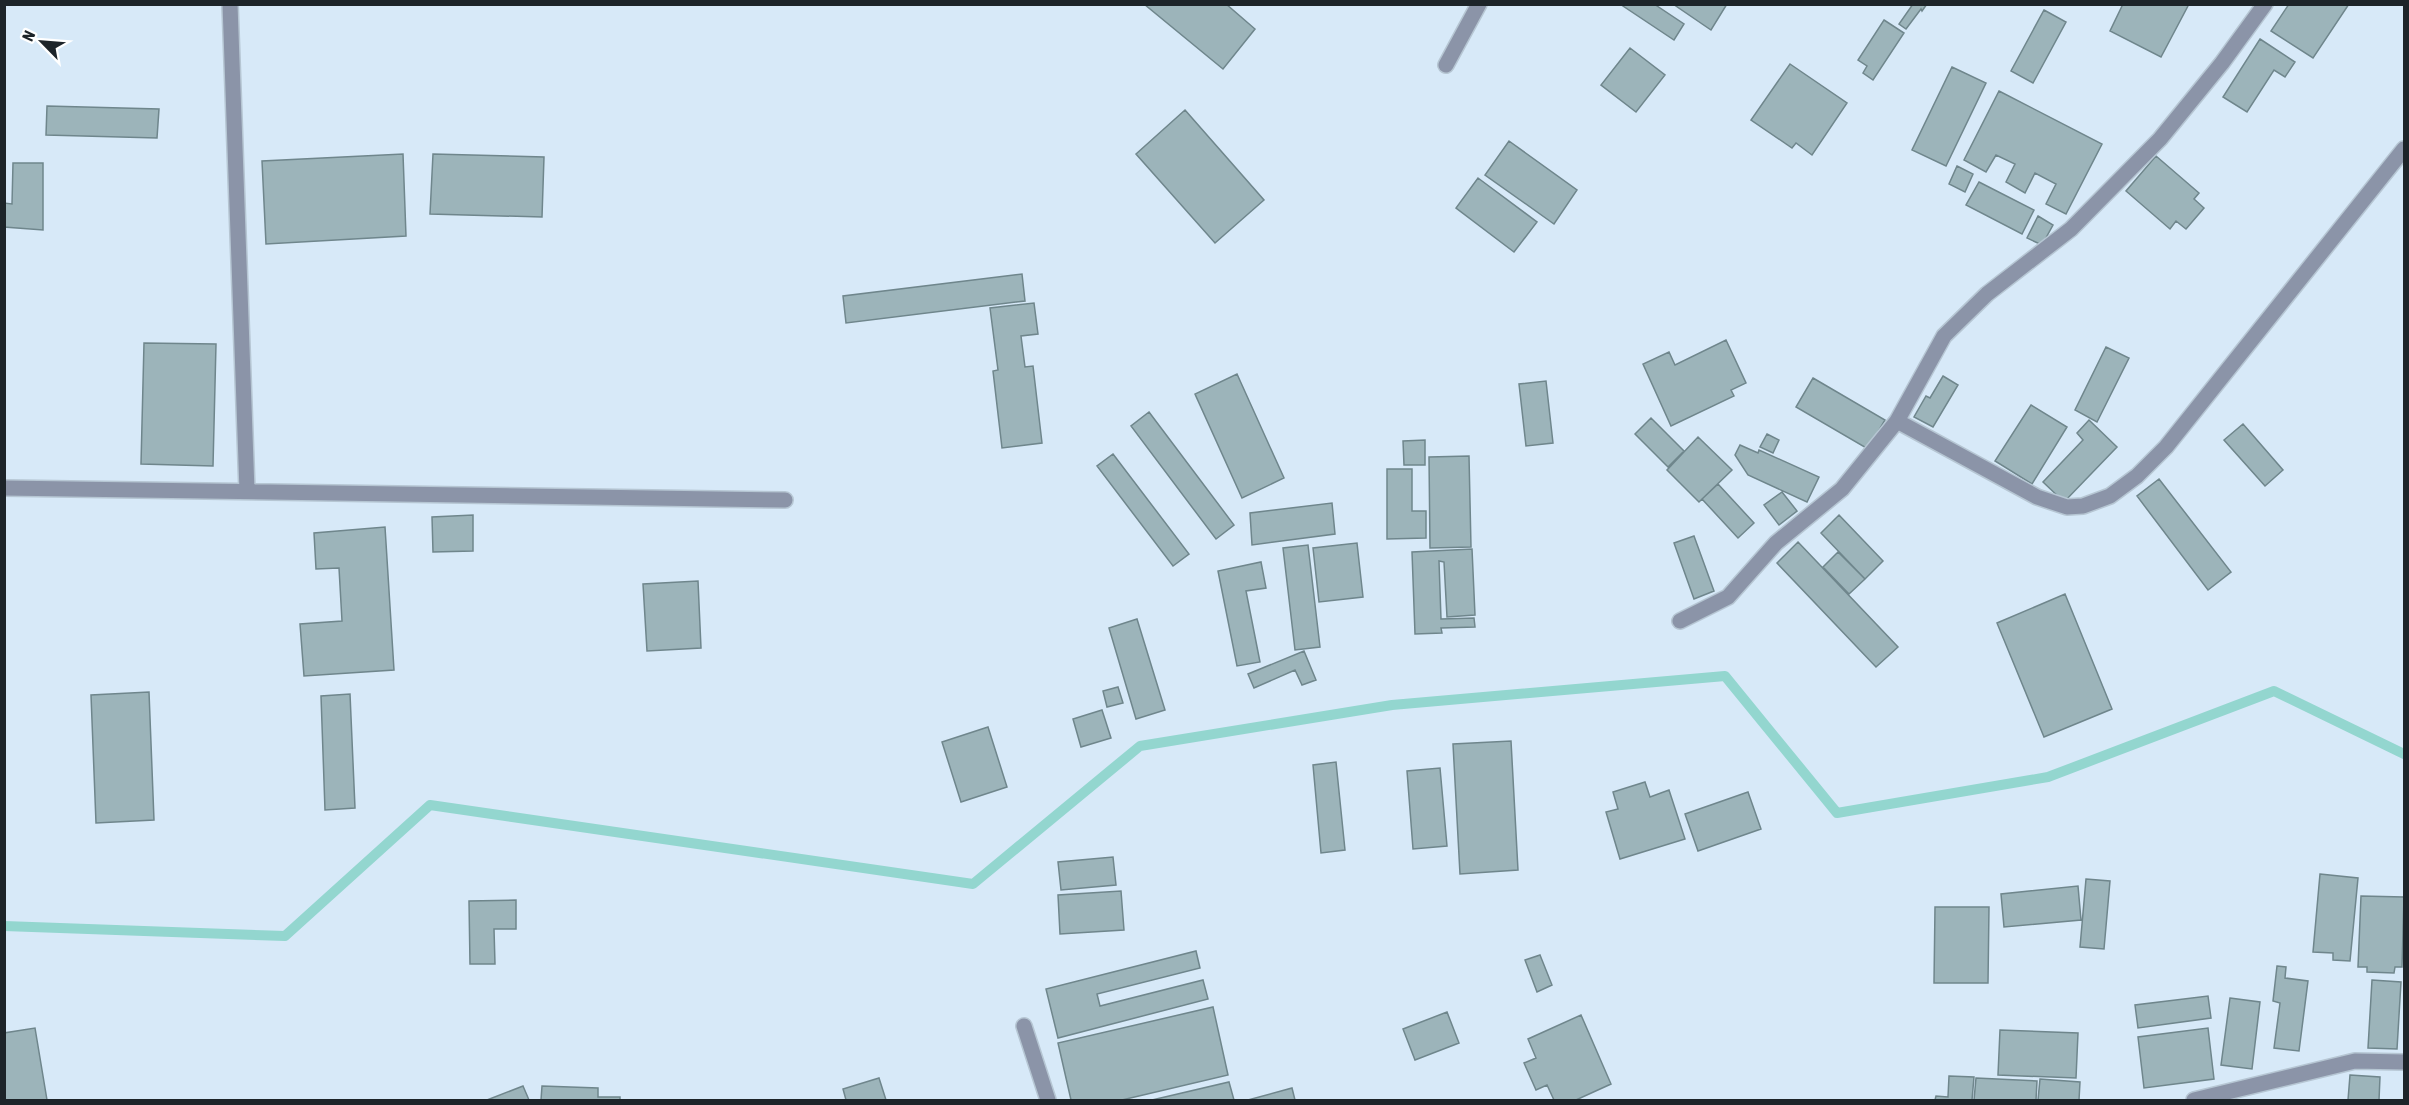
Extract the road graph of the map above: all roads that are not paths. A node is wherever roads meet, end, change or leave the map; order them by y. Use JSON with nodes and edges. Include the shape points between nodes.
{"nodes":[{"id":1,"x":230,"y":4,"type":"edge"},
{"id":2,"x":1479,"y":4,"type":"edge"},
{"id":3,"x":2265,"y":4,"type":"edge"},
{"id":4,"x":1446,"y":65,"type":"dead end"},
{"id":5,"x":2404,"y":149,"type":"edge"},
{"id":6,"x":1898,"y":421,"type":"junction"},
{"id":7,"x":4,"y":488,"type":"edge"},
{"id":8,"x":247,"y":491,"type":"junction"},
{"id":9,"x":785,"y":500,"type":"dead end"},
{"id":10,"x":1680,"y":621,"type":"dead end"},
{"id":11,"x":1024,"y":1026,"type":"dead end"},
{"id":12,"x":2404,"y":1062,"type":"edge"},
{"id":13,"x":1048,"y":1101,"type":"edge"},
{"id":14,"x":2194,"y":1101,"type":"edge"}],
"edges":[{"from":1,"to":8,"type":"street"},
{"from":2,"to":4,"type":"street"},
{"from":3,"to":6,"type":"street","via":[[2160,139],[2071,229],[1987,294],[1944,336]]},
{"from":5,"to":6,"type":"street","via":[[2166,447],[2110,496],[2067,507],[2037,497]]},
{"from":6,"to":10,"type":"street","via":[[1842,489],[1776,543],[1728,597]]},
{"from":7,"to":8,"type":"street"},
{"from":8,"to":9,"type":"street"},
{"from":11,"to":13,"type":"street"},
{"from":12,"to":14,"type":"street","via":[[2355,1061]]}]}
